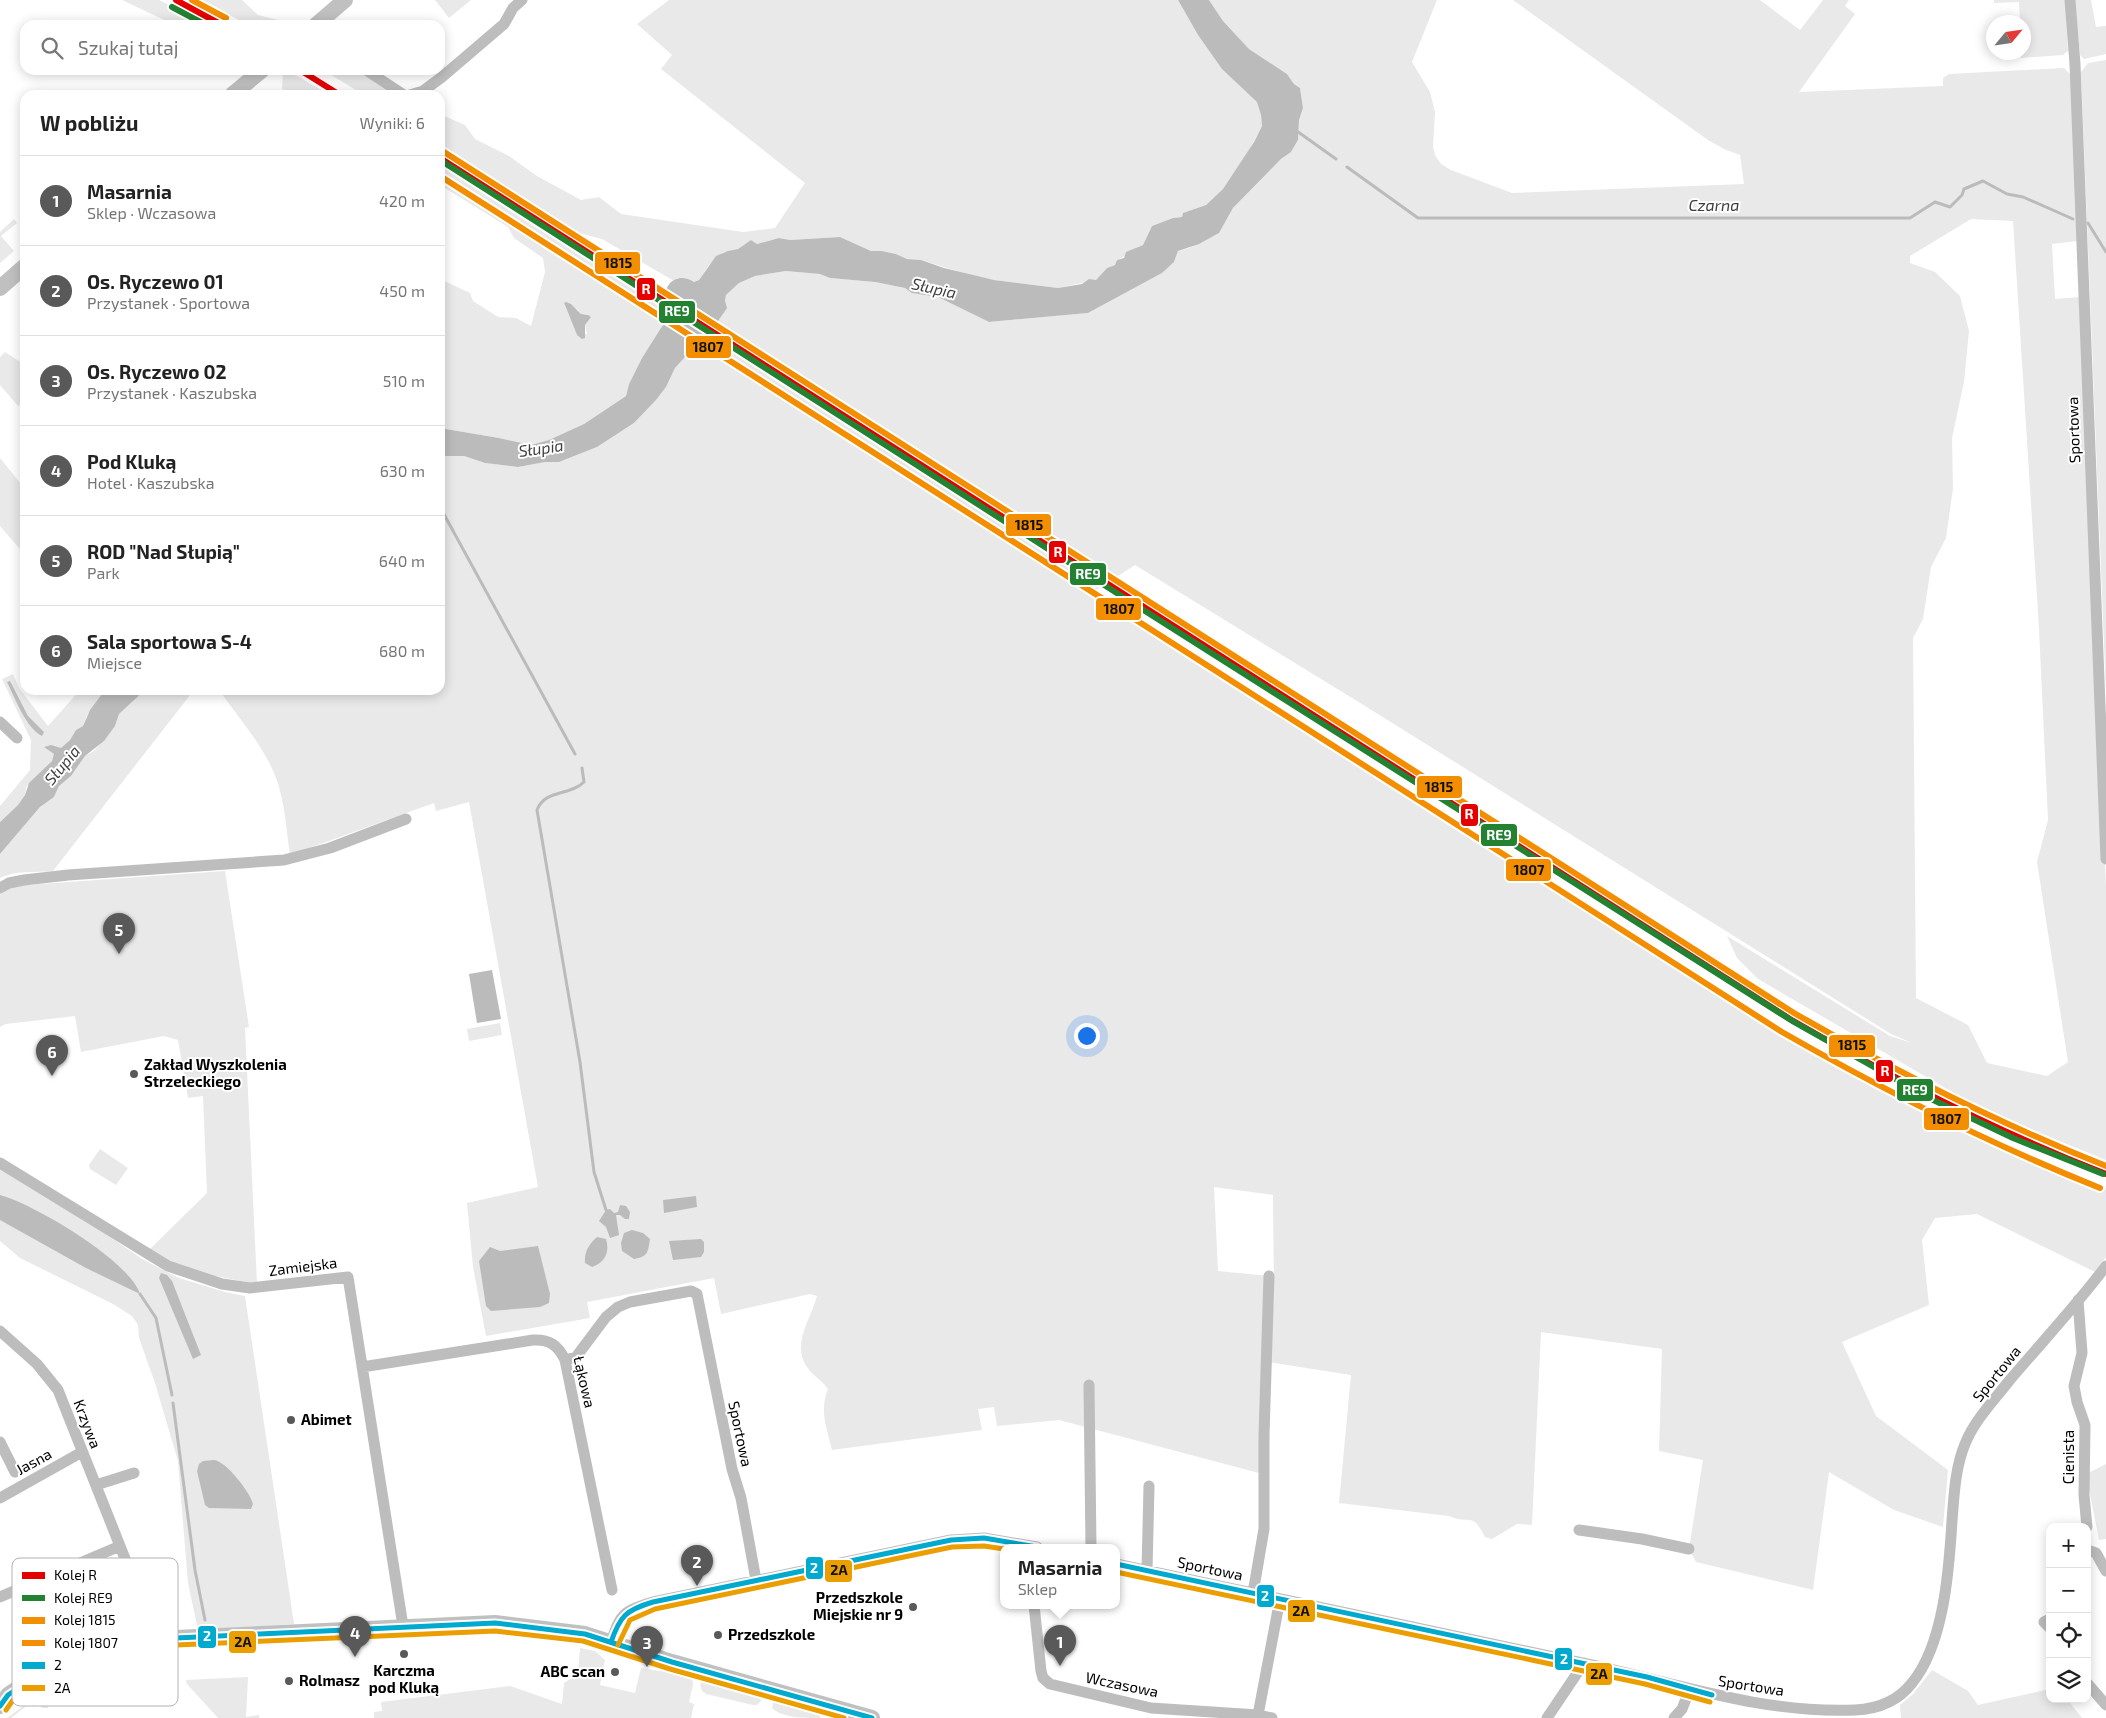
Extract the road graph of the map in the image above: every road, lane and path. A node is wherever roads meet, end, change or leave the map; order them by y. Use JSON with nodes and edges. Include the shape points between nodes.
{"nodes":[{"id":1,"x":346,"y":0,"type":"edge"},
{"id":2,"x":522,"y":0,"type":"edge"},
{"id":3,"x":2070,"y":0,"type":"edge"},
{"id":4,"x":322,"y":20,"type":"edge"},
{"id":5,"x":445,"y":74,"type":"edge"},
{"id":6,"x":256,"y":75,"type":"edge"},
{"id":7,"x":374,"y":75,"type":"edge"},
{"id":8,"x":444,"y":75,"type":"edge"},
{"id":9,"x":238,"y":90,"type":"edge"},
{"id":10,"x":396,"y":90,"type":"edge"},
{"id":11,"x":422,"y":90,"type":"edge"},
{"id":12,"x":20,"y":270,"type":"edge"},
{"id":13,"x":0,"y":288,"type":"edge"},
{"id":14,"x":0,"y":722,"type":"edge"},
{"id":15,"x":17,"y":738,"type":"dead end"},
{"id":16,"x":406,"y":819,"type":"dead end"},
{"id":17,"x":2106,"y":859,"type":"edge"},
{"id":18,"x":0,"y":888,"type":"edge"},
{"id":19,"x":0,"y":1163,"type":"edge"},
{"id":20,"x":2106,"y":1266,"type":"edge"},
{"id":21,"x":1269,"y":1276,"type":"dead end"},
{"id":22,"x":2078,"y":1300,"type":"junction"},
{"id":23,"x":3,"y":1339,"type":"edge"},
{"id":24,"x":565,"y":1360,"type":"junction"},
{"id":25,"x":362,"y":1366,"type":"junction"},
{"id":26,"x":1089,"y":1385,"type":"dead end"},
{"id":27,"x":0,"y":1442,"type":"edge"},
{"id":28,"x":82,"y":1452,"type":"junction"},
{"id":29,"x":15,"y":1472,"type":"dead end"},
{"id":30,"x":134,"y":1473,"type":"dead end"},
{"id":31,"x":96,"y":1485,"type":"junction"},
{"id":32,"x":1149,"y":1486,"type":"dead end"},
{"id":33,"x":0,"y":1498,"type":"edge"},
{"id":34,"x":2087,"y":1523,"type":"edge"},
{"id":35,"x":1580,"y":1530,"type":"dead end"},
{"id":36,"x":1016,"y":1544,"type":"edge"},
{"id":37,"x":1091,"y":1544,"type":"edge"},
{"id":38,"x":120,"y":1546,"type":"junction"},
{"id":39,"x":1690,"y":1549,"type":"dead end"},
{"id":40,"x":2091,"y":1551,"type":"edge"},
{"id":41,"x":92,"y":1558,"type":"edge"},
{"id":42,"x":125,"y":1558,"type":"edge"},
{"id":43,"x":1120,"y":1565,"type":"edge"},
{"id":44,"x":1147,"y":1570,"type":"junction"},
{"id":45,"x":2106,"y":1570,"type":"edge"},
{"id":46,"x":756,"y":1580,"type":"junction"},
{"id":47,"x":612,"y":1590,"type":"dead end"},
{"id":48,"x":12,"y":1592,"type":"edge"},
{"id":49,"x":1253,"y":1593,"type":"junction"},
{"id":50,"x":0,"y":1597,"type":"edge"},
{"id":51,"x":1280,"y":1599,"type":"junction"},
{"id":52,"x":1034,"y":1609,"type":"edge"},
{"id":53,"x":403,"y":1626,"type":"junction"},
{"id":54,"x":178,"y":1638,"type":"edge"},
{"id":55,"x":611,"y":1642,"type":"junction"},
{"id":56,"x":1584,"y":1664,"type":"junction"},
{"id":57,"x":2091,"y":1688,"type":"edge"},
{"id":58,"x":1690,"y":1689,"type":"junction"},
{"id":59,"x":2106,"y":1705,"type":"edge"},
{"id":60,"x":1258,"y":1714,"type":"junction"},
{"id":61,"x":872,"y":1718,"type":"edge"},
{"id":62,"x":1272,"y":1718,"type":"edge"},
{"id":63,"x":1548,"y":1718,"type":"edge"},
{"id":64,"x":1674,"y":1718,"type":"edge"}],
"edges":[{"from":1,"to":4,"type":"main road"},
{"from":2,"to":5,"type":"street","via":[[504,24]]},
{"from":3,"to":17,"type":"street","name":"Sportowa"},
{"from":6,"to":9,"type":"main road"},
{"from":7,"to":10,"type":"street"},
{"from":8,"to":11,"type":"street"},
{"from":12,"to":13,"type":"main road"},
{"from":14,"to":15,"type":"street"},
{"from":16,"to":18,"type":"street","via":[[330,848],[284,860],[68,875],[24,880]]},
{"from":19,"to":25,"type":"street","name":"Zamiejska","via":[[168,1266],[222,1284],[250,1288],[348,1277]]},
{"from":20,"to":22,"type":"street","name":"Sportowa"},
{"from":21,"to":49,"type":"street","via":[[1264,1529]]},
{"from":22,"to":34,"type":"street","name":"Cienista","via":[[2082,1352],[2074,1386],[2085,1425]]},
{"from":22,"to":58,"type":"street","name":"Sportowa","via":[[2001,1391],[1965,1444],[1957,1476],[1949,1559],[1932,1648],[1910,1685],[1892,1701],[1852,1710],[1744,1702]]},
{"from":23,"to":28,"type":"street","name":"Krzywa","via":[[37,1364],[58,1390]]},
{"from":24,"to":25,"type":"street","name":"Łąkowa","via":[[556,1345],[533,1340]]},
{"from":24,"to":46,"type":"street","name":"Sportowa","via":[[576,1357],[606,1317],[618,1307],[691,1291],[697,1294]]},
{"from":24,"to":47,"type":"street","name":"Łąkowa"},
{"from":25,"to":53,"type":"street","name":"Zamiejska"},
{"from":26,"to":37,"type":"street"},
{"from":27,"to":29,"type":"street","name":"Jasna"},
{"from":28,"to":31,"type":"street","name":"Krzywa"},
{"from":28,"to":33,"type":"street","name":"Jasna"},
{"from":30,"to":31,"type":"street"},
{"from":31,"to":38,"type":"street","name":"Krzywa"},
{"from":32,"to":44,"type":"street"},
{"from":35,"to":39,"type":"street","via":[[1642,1538]]},
{"from":36,"to":46,"type":"street","via":[[984,1538],[959,1539]]},
{"from":38,"to":41,"type":"street"},
{"from":38,"to":42,"type":"street","name":"Krzywa"},
{"from":40,"to":45,"type":"street","via":[[2096,1553]]},
{"from":43,"to":44,"type":"street","name":"Sportowa"},
{"from":44,"to":49,"type":"street","name":"Sportowa"},
{"from":46,"to":55,"type":"street","via":[[636,1608],[622,1615]]},
{"from":48,"to":50,"type":"street"},
{"from":49,"to":51,"type":"street","name":"Sportowa"},
{"from":51,"to":56,"type":"street","name":"Sportowa"},
{"from":51,"to":60,"type":"street"},
{"from":52,"to":60,"type":"street","name":"Wczasowa","via":[[1041,1671],[1046,1682],[1151,1708]]},
{"from":53,"to":54,"type":"main road"},
{"from":53,"to":55,"type":"main road","via":[[495,1623],[564,1630]]},
{"from":55,"to":61,"type":"main road"},
{"from":56,"to":58,"type":"street","name":"Sportowa"},
{"from":56,"to":63,"type":"street"},
{"from":57,"to":59,"type":"street"},
{"from":58,"to":64,"type":"street","via":[[1682,1709]]},
{"from":60,"to":62,"type":"street","name":"Wczasowa"}]}
